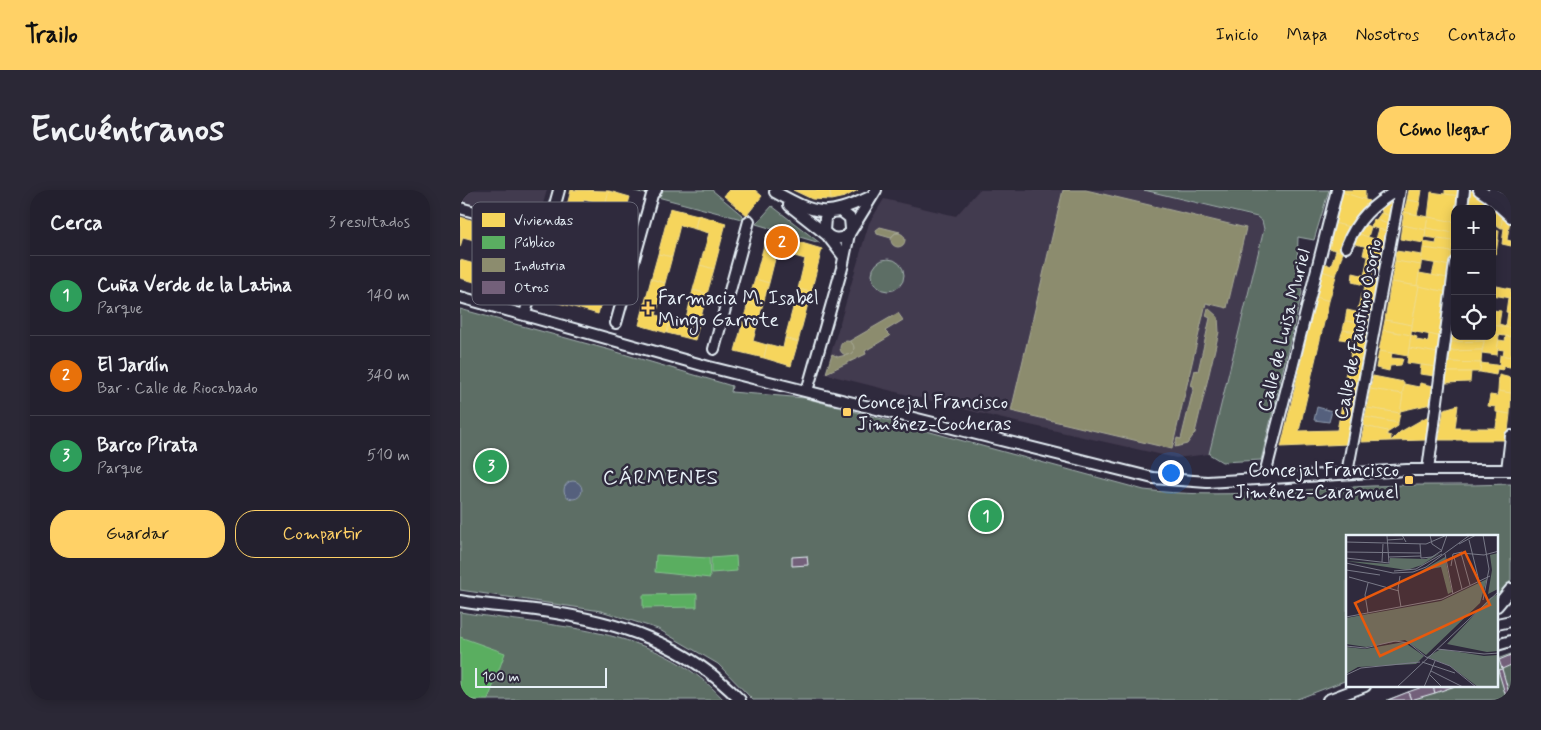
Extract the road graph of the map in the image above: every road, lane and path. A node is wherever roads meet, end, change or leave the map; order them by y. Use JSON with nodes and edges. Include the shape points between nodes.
{"nodes":[{"id":1,"x":656,"y":190,"type":"edge"},
{"id":2,"x":1337,"y":190,"type":"edge"},
{"id":3,"x":1399,"y":190,"type":"edge"},
{"id":4,"x":1464,"y":190,"type":"edge"},
{"id":5,"x":1479,"y":190,"type":"edge"},
{"id":6,"x":1490,"y":190,"type":"edge"},
{"id":7,"x":774,"y":191,"type":"edge"},
{"id":8,"x":873,"y":194,"type":"edge"},
{"id":9,"x":1462,"y":205,"type":"edge"},
{"id":10,"x":1511,"y":206,"type":"edge"},
{"id":11,"x":836,"y":211,"type":"junction"},
{"id":12,"x":1511,"y":217,"type":"edge"},
{"id":13,"x":750,"y":221,"type":"dead end"},
{"id":14,"x":850,"y":232,"type":"junction"},
{"id":15,"x":827,"y":235,"type":"junction"},
{"id":16,"x":638,"y":245,"type":"edge"},
{"id":17,"x":1346,"y":247,"type":"dead end"},
{"id":18,"x":843,"y":262,"type":"junction"},
{"id":19,"x":1451,"y":294,"type":"edge"},
{"id":20,"x":491,"y":305,"type":"edge"},
{"id":21,"x":527,"y":305,"type":"edge"},
{"id":22,"x":621,"y":305,"type":"edge"},
{"id":23,"x":525,"y":314,"type":"junction"},
{"id":24,"x":616,"y":323,"type":"dead end"},
{"id":25,"x":714,"y":349,"type":"dead end"},
{"id":26,"x":807,"y":391,"type":"junction"},
{"id":27,"x":1511,"y":436,"type":"edge"},
{"id":28,"x":1428,"y":470,"type":"junction"},
{"id":29,"x":1509,"y":470,"type":"edge"},
{"id":30,"x":1347,"y":474,"type":"junction"},
{"id":31,"x":1264,"y":478,"type":"junction"},
{"id":32,"x":1511,"y":590,"type":"edge"},
{"id":33,"x":460,"y":601,"type":"edge"},
{"id":34,"x":1498,"y":605,"type":"edge"},
{"id":35,"x":1511,"y":622,"type":"edge"},
{"id":36,"x":1498,"y":624,"type":"edge"},
{"id":37,"x":1361,"y":688,"type":"edge"},
{"id":38,"x":740,"y":700,"type":"edge"},
{"id":39,"x":1328,"y":700,"type":"edge"}],
"edges":[{"from":1,"to":16,"type":"street"},
{"from":2,"to":31,"type":"street","name":"Calle de Luisa Muriel"},
{"from":3,"to":17,"type":"street","via":[[1378,202],[1354,227]]},
{"from":3,"to":30,"type":"street","name":"Calle de Faustino Osorio"},
{"from":4,"to":9,"type":"street"},
{"from":5,"to":12,"type":"street"},
{"from":6,"to":10,"type":"street"},
{"from":7,"to":11,"type":"street","via":[[807,210]]},
{"from":7,"to":15,"type":"street"},
{"from":8,"to":11,"type":"street"},
{"from":8,"to":14,"type":"street"},
{"from":11,"to":14,"type":"street","via":[[850,218]]},
{"from":11,"to":15,"type":"street","via":[[828,214],[823,222]]},
{"from":13,"to":25,"type":"street"},
{"from":14,"to":15,"type":"street","via":[[836,239]]},
{"from":14,"to":18,"type":"street"},
{"from":15,"to":18,"type":"street"},
{"from":18,"to":26,"type":"street"},
{"from":19,"to":28,"type":"street"},
{"from":20,"to":23,"type":"street"},
{"from":21,"to":23,"type":"street"},
{"from":22,"to":24,"type":"street"},
{"from":23,"to":26,"type":"street","via":[[709,367]]},
{"from":26,"to":31,"type":"street","via":[[1153,478],[1207,482]]},
{"from":27,"to":29,"type":"street"},
{"from":28,"to":29,"type":"street"},
{"from":28,"to":30,"type":"street"},
{"from":30,"to":31,"type":"street"},
{"from":32,"to":34,"type":"street"},
{"from":33,"to":38,"type":"street","via":[[544,611],[632,630],[687,658]]},
{"from":35,"to":36,"type":"street"},
{"from":37,"to":39,"type":"street"}]}
